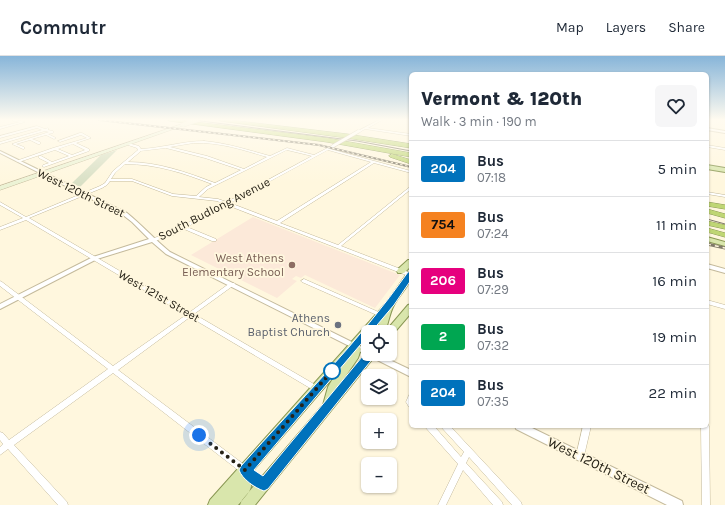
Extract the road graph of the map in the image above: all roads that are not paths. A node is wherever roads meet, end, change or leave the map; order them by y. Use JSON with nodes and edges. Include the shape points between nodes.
{"nodes":[{"id":1,"x":10,"y":141,"type":"edge"},
{"id":2,"x":23,"y":141,"type":"edge"},
{"id":3,"x":34,"y":141,"type":"edge"},
{"id":4,"x":80,"y":141,"type":"edge"},
{"id":5,"x":138,"y":141,"type":"edge"},
{"id":6,"x":323,"y":141,"type":"edge"},
{"id":7,"x":330,"y":141,"type":"edge"},
{"id":8,"x":342,"y":141,"type":"edge"},
{"id":9,"x":376,"y":141,"type":"edge"},
{"id":10,"x":39,"y":143,"type":"dead end"},
{"id":11,"x":73,"y":143,"type":"junction"},
{"id":12,"x":13,"y":144,"type":"junction"},
{"id":13,"x":129,"y":144,"type":"junction"},
{"id":14,"x":409,"y":146,"type":"edge"},
{"id":15,"x":709,"y":146,"type":"edge"},
{"id":16,"x":167,"y":147,"type":"junction"},
{"id":17,"x":23,"y":148,"type":"dead end"},
{"id":18,"x":54,"y":149,"type":"junction"},
{"id":19,"x":327,"y":149,"type":"junction"},
{"id":20,"x":725,"y":149,"type":"edge"},
{"id":21,"x":140,"y":150,"type":"junction"},
{"id":22,"x":1,"y":153,"type":"edge"},
{"id":23,"x":409,"y":155,"type":"edge"},
{"id":24,"x":72,"y":156,"type":"junction"},
{"id":25,"x":314,"y":156,"type":"junction"},
{"id":26,"x":40,"y":157,"type":"dead end"},
{"id":27,"x":270,"y":157,"type":"junction"},
{"id":28,"x":19,"y":162,"type":"junction"},
{"id":29,"x":124,"y":162,"type":"junction"},
{"id":30,"x":373,"y":162,"type":"junction"},
{"id":31,"x":409,"y":162,"type":"edge"},
{"id":32,"x":52,"y":163,"type":"junction"},
{"id":33,"x":44,"y":166,"type":"dead end"},
{"id":34,"x":709,"y":167,"type":"edge"},
{"id":35,"x":244,"y":170,"type":"junction"},
{"id":36,"x":725,"y":170,"type":"edge"},
{"id":37,"x":409,"y":171,"type":"edge"},
{"id":38,"x":42,"y":174,"type":"junction"},
{"id":39,"x":109,"y":180,"type":"junction"},
{"id":40,"x":215,"y":184,"type":"junction"},
{"id":41,"x":0,"y":188,"type":"edge"},
{"id":42,"x":409,"y":189,"type":"edge"},
{"id":43,"x":709,"y":193,"type":"edge"},
{"id":44,"x":85,"y":195,"type":"junction"},
{"id":45,"x":725,"y":196,"type":"edge"},
{"id":46,"x":197,"y":197,"type":"junction"},
{"id":47,"x":0,"y":203,"type":"edge"},
{"id":48,"x":226,"y":203,"type":"junction"},
{"id":49,"x":709,"y":204,"type":"edge"},
{"id":50,"x":725,"y":207,"type":"edge"},
{"id":51,"x":709,"y":213,"type":"edge"},
{"id":52,"x":725,"y":217,"type":"edge"},
{"id":53,"x":709,"y":218,"type":"edge"},
{"id":54,"x":27,"y":219,"type":"junction"},
{"id":55,"x":725,"y":222,"type":"edge"},
{"id":56,"x":277,"y":223,"type":"junction"},
{"id":57,"x":709,"y":223,"type":"edge"},
{"id":58,"x":184,"y":226,"type":"junction"},
{"id":59,"x":709,"y":227,"type":"edge"},
{"id":60,"x":725,"y":227,"type":"edge"},
{"id":61,"x":0,"y":230,"type":"edge"},
{"id":62,"x":709,"y":231,"type":"edge"},
{"id":63,"x":725,"y":231,"type":"edge"},
{"id":64,"x":725,"y":235,"type":"edge"},
{"id":65,"x":153,"y":240,"type":"junction"},
{"id":66,"x":214,"y":240,"type":"dead end"},
{"id":67,"x":709,"y":240,"type":"edge"},
{"id":68,"x":725,"y":244,"type":"edge"},
{"id":69,"x":338,"y":247,"type":"junction"},
{"id":70,"x":95,"y":258,"type":"junction"},
{"id":71,"x":409,"y":264,"type":"edge"},
{"id":72,"x":709,"y":267,"type":"edge"},
{"id":73,"x":401,"y":271,"type":"junction"},
{"id":74,"x":725,"y":271,"type":"edge"},
{"id":75,"x":409,"y":274,"type":"edge"},
{"id":76,"x":409,"y":278,"type":"edge"},
{"id":77,"x":304,"y":281,"type":"dead end"},
{"id":78,"x":0,"y":283,"type":"edge"},
{"id":79,"x":232,"y":284,"type":"junction"},
{"id":80,"x":19,"y":298,"type":"junction"},
{"id":81,"x":391,"y":303,"type":"junction"},
{"id":82,"x":709,"y":303,"type":"edge"},
{"id":83,"x":0,"y":307,"type":"edge"},
{"id":84,"x":725,"y":308,"type":"edge"},
{"id":85,"x":409,"y":309,"type":"edge"},
{"id":86,"x":191,"y":315,"type":"junction"},
{"id":87,"x":381,"y":315,"type":"junction"},
{"id":88,"x":384,"y":325,"type":"edge"},
{"id":89,"x":396,"y":325,"type":"edge"},
{"id":90,"x":354,"y":346,"type":"junction"},
{"id":91,"x":361,"y":350,"type":"edge"},
{"id":92,"x":364,"y":361,"type":"edge"},
{"id":93,"x":384,"y":361,"type":"edge"},
{"id":94,"x":113,"y":370,"type":"junction"},
{"id":95,"x":409,"y":373,"type":"edge"},
{"id":96,"x":317,"y":389,"type":"junction"},
{"id":97,"x":328,"y":407,"type":"junction"},
{"id":98,"x":431,"y":428,"type":"edge"},
{"id":99,"x":447,"y":428,"type":"edge"},
{"id":100,"x":523,"y":428,"type":"edge"},
{"id":101,"x":587,"y":428,"type":"edge"},
{"id":102,"x":705,"y":428,"type":"edge"},
{"id":103,"x":0,"y":435,"type":"edge"},
{"id":104,"x":9,"y":445,"type":"junction"},
{"id":105,"x":468,"y":451,"type":"junction"},
{"id":106,"x":0,"y":452,"type":"edge"},
{"id":107,"x":580,"y":456,"type":"junction"},
{"id":108,"x":462,"y":463,"type":"junction"},
{"id":109,"x":245,"y":470,"type":"junction"},
{"id":110,"x":264,"y":485,"type":"junction"},
{"id":111,"x":220,"y":504,"type":"edge"},
{"id":112,"x":64,"y":505,"type":"edge"},
{"id":113,"x":247,"y":505,"type":"edge"},
{"id":114,"x":442,"y":505,"type":"edge"},
{"id":115,"x":499,"y":505,"type":"edge"},
{"id":116,"x":518,"y":505,"type":"edge"},
{"id":117,"x":678,"y":505,"type":"edge"},
{"id":118,"x":706,"y":505,"type":"edge"}],
"edges":[{"from":1,"to":12,"type":"street"},
{"from":2,"to":12,"type":"street"},
{"from":3,"to":10,"type":"street"},
{"from":4,"to":11,"type":"street"},
{"from":5,"to":13,"type":"main road","bridge":true},
{"from":6,"to":31,"type":"highway"},
{"from":7,"to":23,"type":"highway"},
{"from":8,"to":19,"type":"street","name":"South Budlong Avenue","bridge":true},
{"from":9,"to":14,"type":"highway"},
{"from":11,"to":18,"type":"street"},
{"from":11,"to":24,"type":"street","via":[[88,150]]},
{"from":12,"to":17,"type":"street"},
{"from":13,"to":21,"type":"street"},
{"from":13,"to":38,"type":"main road"},
{"from":15,"to":20,"type":"street"},
{"from":16,"to":21,"type":"street"},
{"from":16,"to":27,"type":"street","via":[[214,142]]},
{"from":16,"to":35,"type":"street"},
{"from":18,"to":24,"type":"street"},
{"from":18,"to":28,"type":"street","via":[[35,156],[36,158]]},
{"from":19,"to":25,"type":"street","name":"South Budlong Avenue"},
{"from":19,"to":30,"type":"street"},
{"from":21,"to":29,"type":"street"},
{"from":22,"to":28,"type":"street","name":"West 120th Street"},
{"from":24,"to":32,"type":"street"},
{"from":25,"to":27,"type":"street","via":[[287,149]]},
{"from":25,"to":48,"type":"street","name":"South Budlong Avenue"},
{"from":26,"to":32,"type":"street"},
{"from":27,"to":35,"type":"street"},
{"from":28,"to":38,"type":"street","name":"West 120th Street"},
{"from":29,"to":39,"type":"street"},
{"from":29,"to":40,"type":"street","via":[[170,167]]},
{"from":30,"to":37,"type":"street"},
{"from":30,"to":56,"type":"street"},
{"from":32,"to":33,"type":"street"},
{"from":34,"to":36,"type":"main road"},
{"from":35,"to":40,"type":"street"},
{"from":38,"to":41,"type":"main road"},
{"from":38,"to":44,"type":"street","name":"West 120th Street"},
{"from":39,"to":44,"type":"street"},
{"from":39,"to":46,"type":"street","via":[[132,180],[172,195]]},
{"from":40,"to":46,"type":"street"},
{"from":42,"to":69,"type":"street"},
{"from":43,"to":45,"type":"street"},
{"from":44,"to":54,"type":"street"},
{"from":44,"to":65,"type":"street","name":"West 120th Street","via":[[130,217]]},
{"from":46,"to":48,"type":"street"},
{"from":47,"to":54,"type":"street","name":"West 121st Street"},
{"from":48,"to":56,"type":"street"},
{"from":48,"to":58,"type":"street","name":"South Budlong Avenue"},
{"from":49,"to":50,"type":"highway"},
{"from":51,"to":52,"type":"highway"},
{"from":53,"to":55,"type":"highway"},
{"from":54,"to":61,"type":"street"},
{"from":54,"to":70,"type":"street","name":"West 121st Street"},
{"from":56,"to":69,"type":"street"},
{"from":57,"to":60,"type":"highway"},
{"from":58,"to":65,"type":"street","name":"South Budlong Avenue"},
{"from":58,"to":66,"type":"street"},
{"from":59,"to":63,"type":"highway"},
{"from":62,"to":64,"type":"highway"},
{"from":65,"to":70,"type":"street","name":"South Budlong Avenue"},
{"from":65,"to":79,"type":"street","name":"West 120th Street","via":[[168,253]]},
{"from":67,"to":68,"type":"main road"},
{"from":69,"to":73,"type":"street"},
{"from":70,"to":80,"type":"street","name":"South Budlong Avenue"},
{"from":70,"to":86,"type":"street","name":"West 121st Street"},
{"from":71,"to":73,"type":"main road"},
{"from":72,"to":74,"type":"street"},
{"from":73,"to":75,"type":"street"},
{"from":76,"to":81,"type":"main road"},
{"from":77,"to":87,"type":"street"},
{"from":78,"to":80,"type":"street"},
{"from":79,"to":86,"type":"street"},
{"from":79,"to":90,"type":"street","name":"West 120th Street"},
{"from":80,"to":83,"type":"street","name":"South Budlong Avenue"},
{"from":80,"to":94,"type":"street"},
{"from":81,"to":87,"type":"main road"},
{"from":81,"to":88,"type":"main road"},
{"from":82,"to":84,"type":"street"},
{"from":85,"to":89,"type":"main road"},
{"from":86,"to":94,"type":"street"},
{"from":86,"to":96,"type":"street","name":"West 121st Street"},
{"from":87,"to":90,"type":"main road"},
{"from":90,"to":91,"type":"street","name":"West 120th Street"},
{"from":90,"to":96,"type":"main road"},
{"from":90,"to":97,"type":"main road","via":[[355,355],[338,379]]},
{"from":92,"to":97,"type":"main road"},
{"from":93,"to":95,"type":"street","name":"West 120th Street"},
{"from":94,"to":104,"type":"street"},
{"from":94,"to":109,"type":"street"},
{"from":96,"to":109,"type":"main road"},
{"from":97,"to":110,"type":"main road"},
{"from":98,"to":108,"type":"street"},
{"from":99,"to":105,"type":"street"},
{"from":100,"to":107,"type":"street","name":"West 120th Street"},
{"from":101,"to":107,"type":"street"},
{"from":102,"to":118,"type":"street"},
{"from":103,"to":104,"type":"street"},
{"from":104,"to":106,"type":"street"},
{"from":104,"to":112,"type":"street"},
{"from":105,"to":108,"type":"street"},
{"from":105,"to":116,"type":"street"},
{"from":107,"to":117,"type":"street","name":"West 120th Street"},
{"from":108,"to":114,"type":"street"},
{"from":108,"to":115,"type":"street"},
{"from":109,"to":110,"type":"street"},
{"from":109,"to":111,"type":"main road","via":[[246,485]]},
{"from":110,"to":113,"type":"main road"}]}
